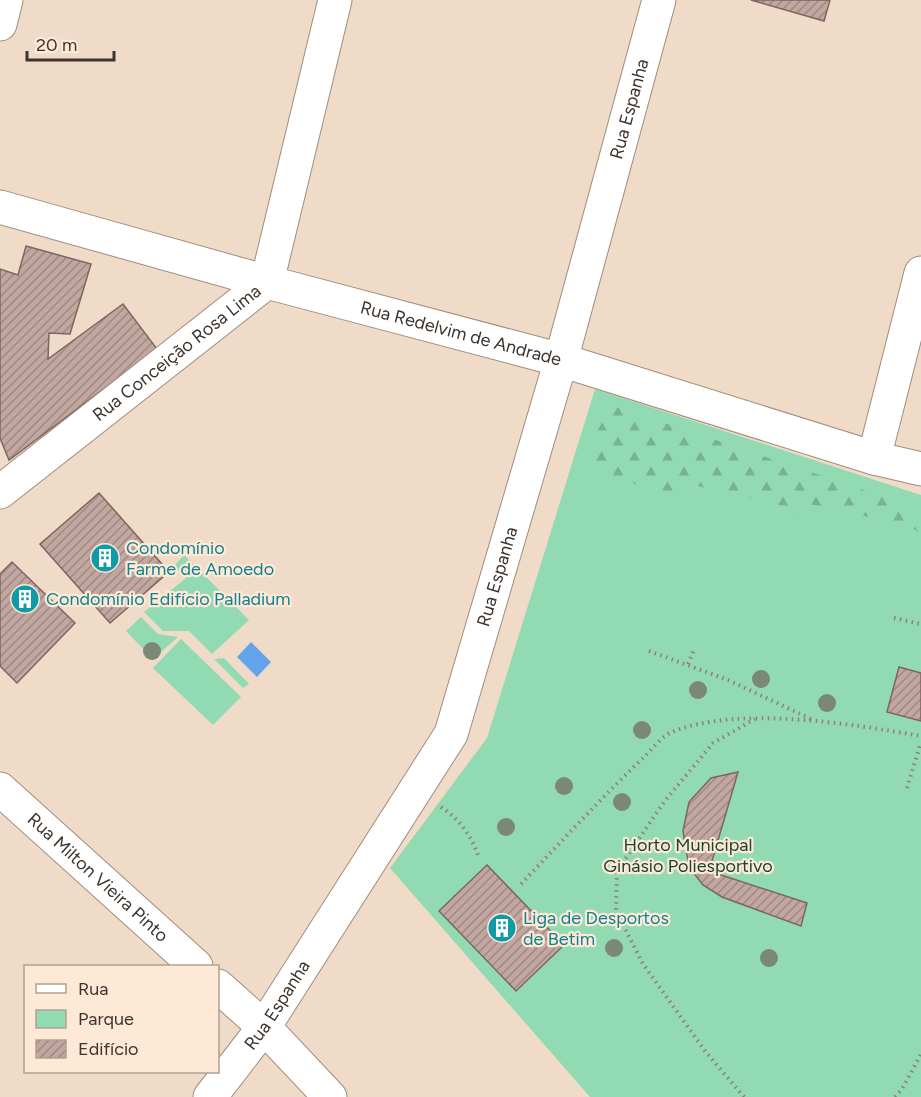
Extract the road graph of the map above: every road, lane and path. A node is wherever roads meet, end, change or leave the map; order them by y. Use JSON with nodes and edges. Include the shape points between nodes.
{"nodes":[{"id":1,"x":6,"y":0,"type":"edge"},
{"id":2,"x":335,"y":0,"type":"edge"},
{"id":3,"x":659,"y":0,"type":"edge"},
{"id":4,"x":0,"y":24,"type":"edge"},
{"id":5,"x":0,"y":207,"type":"edge"},
{"id":6,"x":921,"y":273,"type":"edge"},
{"id":7,"x":267,"y":282,"type":"junction"},
{"id":8,"x":561,"y":360,"type":"junction"},
{"id":9,"x":874,"y":458,"type":"junction"},
{"id":10,"x":921,"y":469,"type":"edge"},
{"id":11,"x":0,"y":492,"type":"edge"},
{"id":12,"x":894,"y":618,"type":"dead end"},
{"id":13,"x":921,"y":624,"type":"edge"},
{"id":14,"x":694,"y":650,"type":"dead end"},
{"id":15,"x":649,"y":651,"type":"dead end"},
{"id":16,"x":688,"y":664,"type":"junction"},
{"id":17,"x":754,"y":719,"type":"junction"},
{"id":18,"x":814,"y":720,"type":"junction"},
{"id":19,"x":921,"y":736,"type":"edge"},
{"id":20,"x":921,"y":742,"type":"edge"},
{"id":21,"x":919,"y":755,"type":"edge"},
{"id":22,"x":907,"y":788,"type":"dead end"},
{"id":23,"x":0,"y":789,"type":"edge"},
{"id":24,"x":415,"y":790,"type":"junction"},
{"id":25,"x":479,"y":858,"type":"dead end"},
{"id":26,"x":521,"y":884,"type":"dead end"},
{"id":27,"x":195,"y":965,"type":"edge"},
{"id":28,"x":219,"y":987,"type":"edge"},
{"id":29,"x":264,"y":1028,"type":"junction"},
{"id":30,"x":921,"y":1054,"type":"edge"},
{"id":31,"x":210,"y":1097,"type":"edge"},
{"id":32,"x":330,"y":1097,"type":"edge"},
{"id":33,"x":744,"y":1097,"type":"edge"},
{"id":34,"x":895,"y":1097,"type":"edge"}],
"edges":[{"from":1,"to":4,"type":"street"},
{"from":2,"to":7,"type":"street","name":"Rua Conceição Rosa Lima"},
{"from":3,"to":8,"type":"street","name":"Rua Espanha"},
{"from":5,"to":7,"type":"street","name":"Rua Redelvim de Andrade"},
{"from":6,"to":9,"type":"street"},
{"from":7,"to":8,"type":"street","name":"Rua Redelvim de Andrade"},
{"from":7,"to":11,"type":"street","name":"Rua Conceição Rosa Lima"},
{"from":8,"to":9,"type":"street","name":"Rua Redelvim de Andrade"},
{"from":8,"to":24,"type":"street","name":"Rua Espanha","via":[[451,734]]},
{"from":9,"to":10,"type":"street","name":"Rua Redelvim de Andrade"},
{"from":12,"to":13,"type":"path"},
{"from":14,"to":16,"type":"path"},
{"from":15,"to":16,"type":"path"},
{"from":16,"to":18,"type":"path"},
{"from":17,"to":18,"type":"path"},
{"from":17,"to":26,"type":"path","via":[[722,718],[670,732]]},
{"from":17,"to":33,"type":"path","via":[[713,743],[664,802],[617,871],[616,911],[643,964],[705,1051]]},
{"from":18,"to":19,"type":"path"},
{"from":20,"to":21,"type":"path"},
{"from":21,"to":22,"type":"path"},
{"from":23,"to":27,"type":"street","name":"Rua Milton Vieira Pinto"},
{"from":24,"to":25,"type":"path","via":[[452,814],[473,840]]},
{"from":24,"to":29,"type":"street","name":"Rua Espanha"},
{"from":28,"to":29,"type":"street"},
{"from":29,"to":31,"type":"street","name":"Rua Espanha"},
{"from":29,"to":32,"type":"street"},
{"from":30,"to":34,"type":"path"}]}
